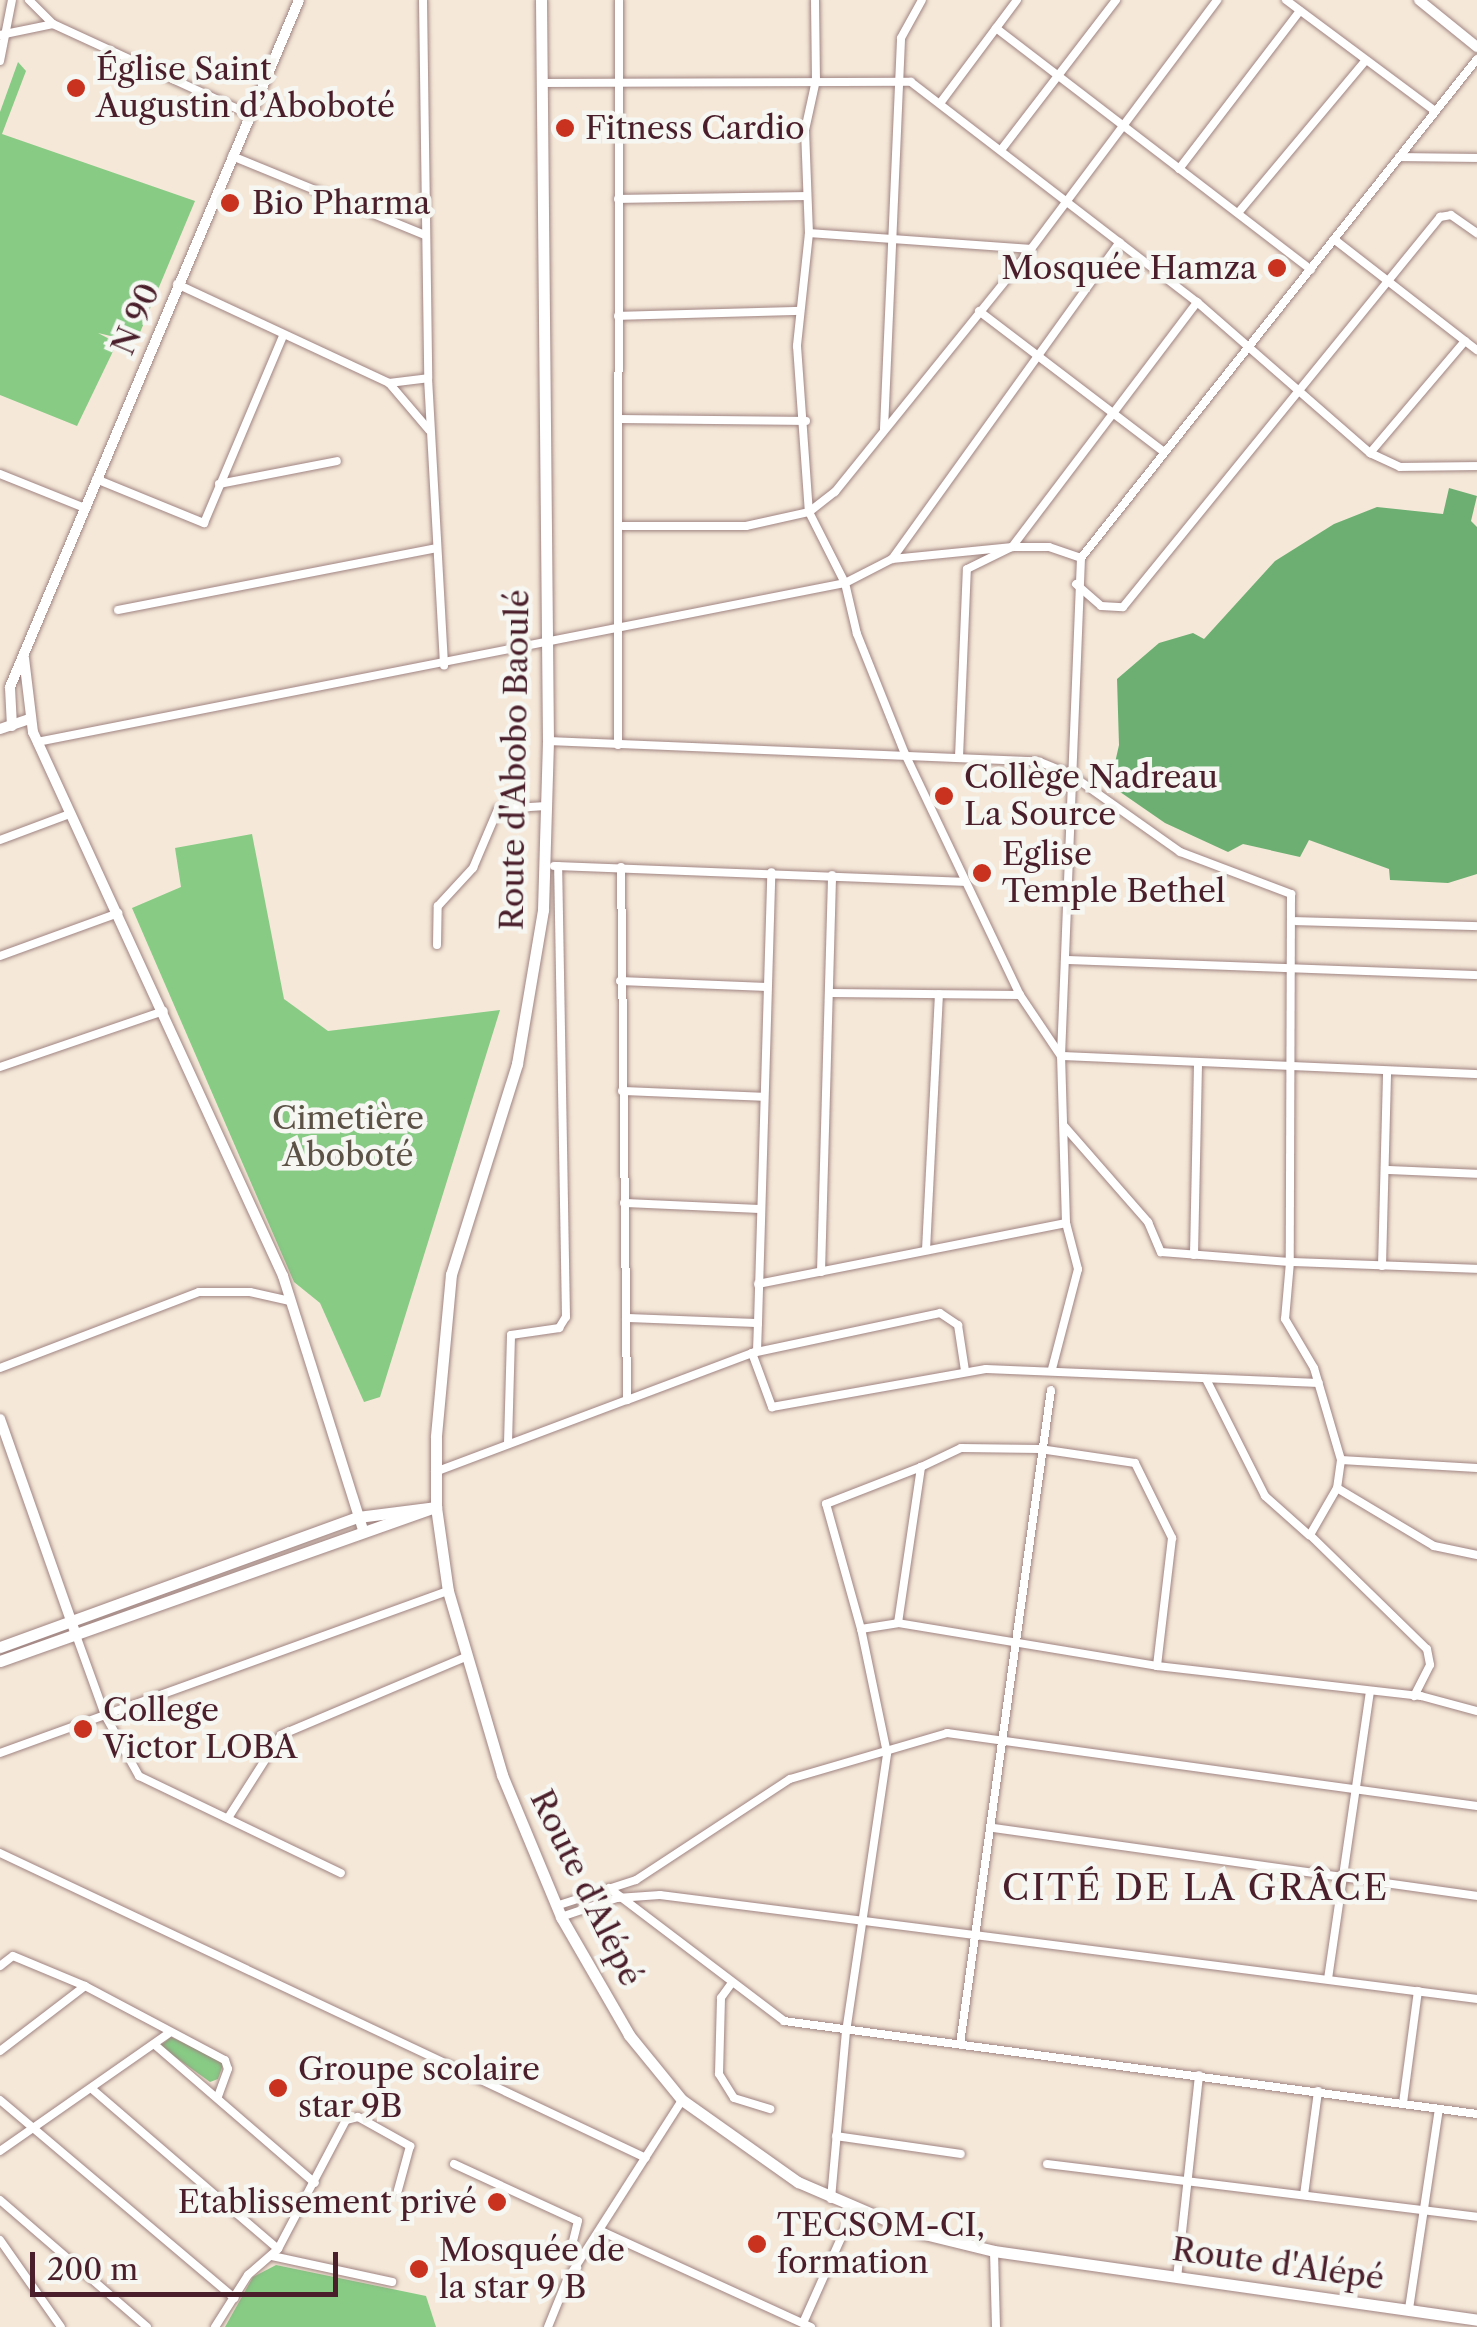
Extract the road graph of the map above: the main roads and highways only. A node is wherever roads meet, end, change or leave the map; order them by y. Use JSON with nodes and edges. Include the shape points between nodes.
{"nodes":[{"id":1,"x":542,"y":0,"type":"edge"},
{"id":2,"x":436,"y":1507,"type":"junction"},
{"id":3,"x":74,"y":1629,"type":"junction"},
{"id":4,"x":0,"y":1647,"type":"edge"},
{"id":5,"x":0,"y":1661,"type":"edge"},
{"id":6,"x":1477,"y":2320,"type":"edge"},
{"id":7,"x":1451,"y":2322,"type":"edge"}],
"edges":[{"from":1,"to":2,"type":"main road","name":"Route d'Abobo Baoulé","via":[[546,806],[552,866],[530,1010],[451,1274]]},
{"from":2,"to":3,"type":"main road","via":[[360,1523]]},
{"from":2,"to":7,"type":"main road","name":"Route d'Alépé","via":[[448,1591],[481,1720],[559,1911],[630,2034],[682,2100],[764,2162],[831,2199],[994,2251],[1409,2310]]},
{"from":3,"to":4,"type":"main road"},
{"from":3,"to":5,"type":"main road"},
{"from":6,"to":7,"type":"main road","name":"Route d'Alépé"}]}
